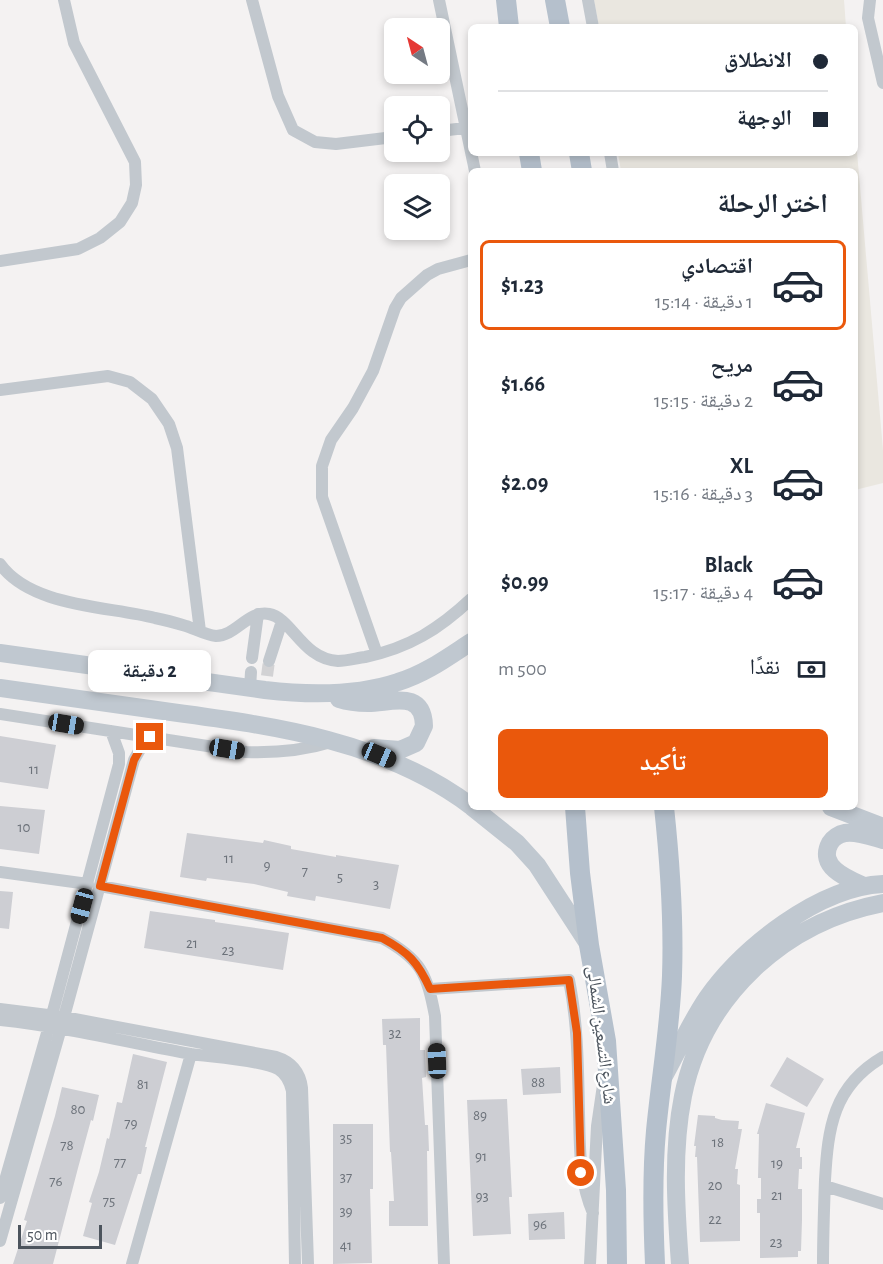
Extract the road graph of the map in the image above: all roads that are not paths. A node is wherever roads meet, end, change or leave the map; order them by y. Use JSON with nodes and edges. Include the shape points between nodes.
{"nodes":[{"id":1,"x":64,"y":0,"type":"edge"},
{"id":2,"x":252,"y":0,"type":"edge"},
{"id":3,"x":440,"y":0,"type":"edge"},
{"id":4,"x":506,"y":0,"type":"edge"},
{"id":5,"x":555,"y":0,"type":"edge"},
{"id":6,"x":588,"y":0,"type":"edge"},
{"id":7,"x":870,"y":0,"type":"edge"},
{"id":8,"x":868,"y":18,"type":"junction"},
{"id":9,"x":509,"y":24,"type":"edge"},
{"id":10,"x":559,"y":24,"type":"edge"},
{"id":11,"x":592,"y":24,"type":"edge"},
{"id":12,"x":883,"y":31,"type":"edge"},
{"id":13,"x":883,"y":83,"type":"edge"},
{"id":14,"x":465,"y":128,"type":"junction"},
{"id":15,"x":450,"y":130,"type":"edge"},
{"id":16,"x":384,"y":138,"type":"edge"},
{"id":17,"x":468,"y":141,"type":"edge"},
{"id":18,"x":0,"y":261,"type":"edge"},
{"id":19,"x":468,"y":261,"type":"edge"},
{"id":20,"x":0,"y":390,"type":"edge"},
{"id":21,"x":0,"y":564,"type":"edge"},
{"id":22,"x":468,"y":602,"type":"edge"},
{"id":23,"x":258,"y":614,"type":"junction"},
{"id":24,"x":282,"y":621,"type":"junction"},
{"id":25,"x":200,"y":631,"type":"junction"},
{"id":26,"x":468,"y":644,"type":"edge"},
{"id":27,"x":0,"y":653,"type":"edge"},
{"id":28,"x":377,"y":654,"type":"junction"},
{"id":29,"x":252,"y":658,"type":"dead end"},
{"id":30,"x":269,"y":661,"type":"tunnel mouth"},
{"id":31,"x":0,"y":688,"type":"edge"},
{"id":32,"x":322,"y":693,"type":"junction"},
{"id":33,"x":0,"y":714,"type":"edge"},
{"id":34,"x":111,"y":731,"type":"junction"},
{"id":35,"x":150,"y":737,"type":"junction"},
{"id":36,"x":335,"y":741,"type":"junction"},
{"id":37,"x":357,"y":747,"type":"junction"},
{"id":38,"x":468,"y":804,"type":"edge"},
{"id":39,"x":477,"y":810,"type":"edge"},
{"id":40,"x":575,"y":810,"type":"edge"},
{"id":41,"x":663,"y":810,"type":"edge"},
{"id":42,"x":839,"y":810,"type":"edge"},
{"id":43,"x":883,"y":827,"type":"edge"},
{"id":44,"x":883,"y":840,"type":"edge"},
{"id":45,"x":0,"y":872,"type":"edge"},
{"id":46,"x":94,"y":885,"type":"junction"},
{"id":47,"x":883,"y":885,"type":"edge"},
{"id":48,"x":864,"y":886,"type":"junction"},
{"id":49,"x":883,"y":903,"type":"edge"},
{"id":50,"x":589,"y":945,"type":"junction"},
{"id":51,"x":430,"y":989,"type":"junction"},
{"id":52,"x":0,"y":1009,"type":"edge"},
{"id":53,"x":0,"y":1020,"type":"edge"},
{"id":54,"x":57,"y":1022,"type":"junction"},
{"id":55,"x":191,"y":1054,"type":"junction"},
{"id":56,"x":883,"y":1058,"type":"edge"},
{"id":57,"x":608,"y":1066,"type":"junction"},
{"id":58,"x":661,"y":1082,"type":"junction"},
{"id":59,"x":825,"y":1186,"type":"junction"},
{"id":60,"x":0,"y":1198,"type":"edge"},
{"id":61,"x":883,"y":1204,"type":"edge"},
{"id":62,"x":593,"y":1213,"type":"junction"},
{"id":63,"x":0,"y":1241,"type":"edge"},
{"id":64,"x":132,"y":1264,"type":"edge"},
{"id":65,"x":296,"y":1264,"type":"edge"},
{"id":66,"x":308,"y":1264,"type":"edge"},
{"id":67,"x":444,"y":1264,"type":"edge"},
{"id":68,"x":590,"y":1264,"type":"edge"},
{"id":69,"x":617,"y":1264,"type":"edge"},
{"id":70,"x":655,"y":1264,"type":"edge"},
{"id":71,"x":680,"y":1264,"type":"edge"},
{"id":72,"x":822,"y":1264,"type":"edge"}],
"edges":[{"from":1,"to":18,"type":"street","via":[[74,43],[135,162],[132,202],[120,222],[78,249]]},
{"from":2,"to":16,"type":"street","via":[[278,96],[293,130],[315,142],[336,144]]},
{"from":3,"to":14,"type":"street"},
{"from":4,"to":9,"type":"main road"},
{"from":5,"to":10,"type":"main road"},
{"from":6,"to":11,"type":"street"},
{"from":7,"to":8,"type":"street"},
{"from":8,"to":12,"type":"street"},
{"from":8,"to":13,"type":"street"},
{"from":14,"to":15,"type":"street"},
{"from":14,"to":17,"type":"street"},
{"from":19,"to":28,"type":"street","via":[[427,275],[401,298],[373,371],[331,440],[322,466],[322,497]]},
{"from":20,"to":25,"type":"street","via":[[108,376],[130,382],[152,399],[169,424],[177,448]]},
{"from":21,"to":25,"type":"street","via":[[24,586],[50,597],[141,614]]},
{"from":22,"to":28,"type":"street","via":[[446,622],[413,642]]},
{"from":23,"to":24,"type":"street","via":[[272,614]]},
{"from":23,"to":25,"type":"street","via":[[223,635]]},
{"from":23,"to":29,"type":"street"},
{"from":24,"to":28,"type":"street","via":[[312,652],[323,657],[338,661]]},
{"from":24,"to":30,"type":"street"},
{"from":26,"to":32,"type":"main road","via":[[398,682],[357,691]]},
{"from":27,"to":32,"type":"main road","via":[[258,681],[287,693]]},
{"from":31,"to":36,"type":"main road","via":[[199,716]]},
{"from":32,"to":37,"type":"main road","via":[[354,702],[405,700],[422,715],[422,732],[411,746],[400,750]]},
{"from":33,"to":34,"type":"street"},
{"from":34,"to":35,"type":"street"},
{"from":34,"to":46,"type":"street","via":[[119,764]]},
{"from":35,"to":36,"type":"street","via":[[278,753]]},
{"from":35,"to":46,"type":"street","via":[[134,760]]},
{"from":36,"to":37,"type":"main road"},
{"from":37,"to":38,"type":"main road","via":[[401,764]]},
{"from":39,"to":50,"type":"main road","via":[[537,865]]},
{"from":40,"to":50,"type":"main road","name":"شارع التسعين الشمالى"},
{"from":41,"to":58,"type":"main road","via":[[673,948]]},
{"from":42,"to":43,"type":"main road"},
{"from":44,"to":48,"type":"main road","via":[[847,832],[828,846],[827,856],[834,870]]},
{"from":45,"to":46,"type":"street"},
{"from":46,"to":51,"type":"street","via":[[382,938],[404,950],[421,969]]},
{"from":46,"to":54,"type":"street"},
{"from":47,"to":48,"type":"main road"},
{"from":48,"to":58,"type":"main road","via":[[796,916],[740,960],[695,1016]]},
{"from":49,"to":71,"type":"main road","via":[[829,918],[776,949],[745,977],[710,1024],[690,1068],[680,1117],[676,1214]]},
{"from":50,"to":57,"type":"main road","name":"شارع التسعين الشمالى"},
{"from":51,"to":62,"type":"street","via":[[569,980],[577,1044],[581,1173]]},
{"from":51,"to":67,"type":"street","via":[[435,1016]]},
{"from":52,"to":54,"type":"street"},
{"from":53,"to":54,"type":"street"},
{"from":54,"to":55,"type":"street"},
{"from":54,"to":60,"type":"street"},
{"from":54,"to":63,"type":"street"},
{"from":54,"to":66,"type":"street","via":[[276,1057],[291,1064],[302,1088]]},
{"from":55,"to":64,"type":"street"},
{"from":55,"to":65,"type":"street","via":[[270,1066],[284,1073],[290,1082]]},
{"from":56,"to":59,"type":"street","via":[[854,1080],[837,1107],[827,1145]]},
{"from":57,"to":62,"type":"street","via":[[597,1126]]},
{"from":57,"to":69,"type":"main road","name":"شارع التسعين الشمالى"},
{"from":58,"to":70,"type":"main road","via":[[653,1172]]},
{"from":59,"to":61,"type":"street"},
{"from":59,"to":72,"type":"street"},
{"from":62,"to":68,"type":"street"}]}
